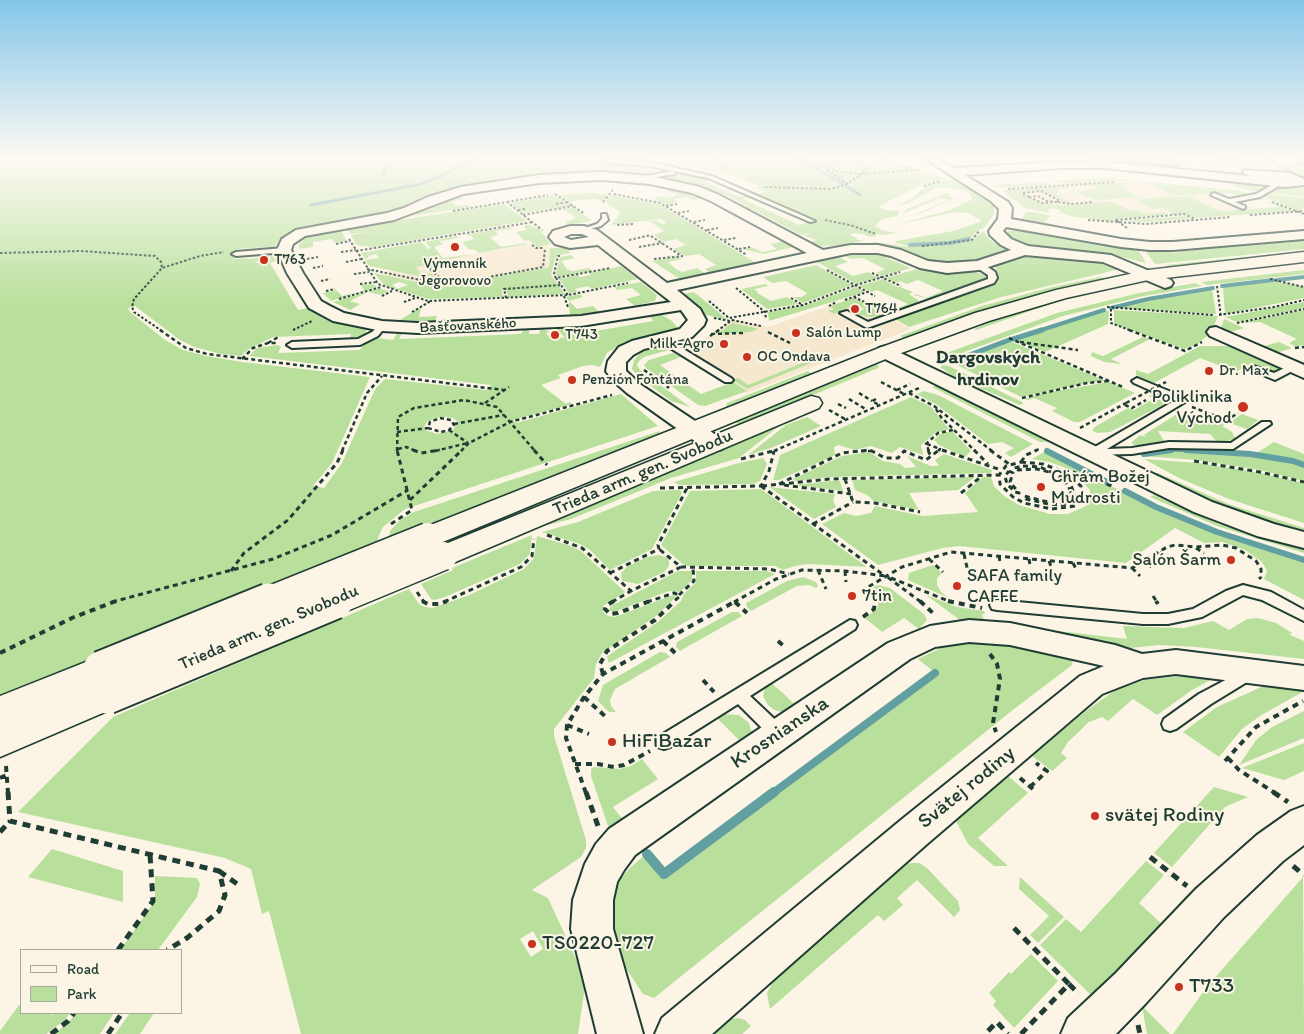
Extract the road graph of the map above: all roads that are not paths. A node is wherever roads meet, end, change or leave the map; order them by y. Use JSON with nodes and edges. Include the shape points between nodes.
{"nodes":[{"id":1,"x":415,"y":208,"type":"edge"},
{"id":2,"x":732,"y":208,"type":"edge"},
{"id":3,"x":785,"y":208,"type":"edge"},
{"id":4,"x":1005,"y":208,"type":"edge"},
{"id":5,"x":604,"y":215,"type":"dead end"},
{"id":6,"x":812,"y":220,"type":"road end"},
{"id":7,"x":1003,"y":222,"type":"junction"},
{"id":8,"x":584,"y":230,"type":"junction"},
{"id":9,"x":1304,"y":235,"type":"edge"},
{"id":10,"x":601,"y":240,"type":"junction"},
{"id":11,"x":1024,"y":250,"type":"junction"},
{"id":12,"x":284,"y":251,"type":"junction"},
{"id":13,"x":236,"y":254,"type":"road end"},
{"id":14,"x":821,"y":255,"type":"junction"},
{"id":15,"x":1304,"y":257,"type":"edge"},
{"id":16,"x":979,"y":265,"type":"junction"},
{"id":17,"x":1304,"y":267,"type":"edge"},
{"id":18,"x":1156,"y":279,"type":"junction"},
{"id":19,"x":665,"y":288,"type":"junction"},
{"id":20,"x":684,"y":304,"type":"junction"},
{"id":21,"x":844,"y":313,"type":"dead end"},
{"id":22,"x":1220,"y":322,"type":"road end"},
{"id":23,"x":382,"y":326,"type":"junction"},
{"id":24,"x":662,"y":339,"type":"junction"},
{"id":25,"x":292,"y":345,"type":"road end"},
{"id":26,"x":886,"y":352,"type":"junction"},
{"id":27,"x":1300,"y":368,"type":"edge"},
{"id":28,"x":1253,"y":369,"type":"dead end"},
{"id":29,"x":911,"y":372,"type":"junction"},
{"id":30,"x":728,"y":380,"type":"dead end"},
{"id":31,"x":1137,"y":381,"type":"dead end"},
{"id":32,"x":1266,"y":424,"type":"dead end"},
{"id":33,"x":704,"y":437,"type":"junction"},
{"id":34,"x":1092,"y":453,"type":"junction"},
{"id":35,"x":1304,"y":540,"type":"edge"},
{"id":36,"x":997,"y":604,"type":"road end"},
{"id":37,"x":1304,"y":616,"type":"edge"},
{"id":38,"x":850,"y":625,"type":"road end"},
{"id":39,"x":1142,"y":666,"type":"junction"},
{"id":40,"x":1252,"y":671,"type":"junction"},
{"id":41,"x":1304,"y":678,"type":"edge"},
{"id":42,"x":104,"y":683,"type":"junction"},
{"id":43,"x":739,"y":695,"type":"junction"},
{"id":44,"x":0,"y":711,"type":"edge"},
{"id":45,"x":1170,"y":724,"type":"dead end"},
{"id":46,"x":779,"y":734,"type":"junction"},
{"id":47,"x":664,"y":742,"type":"road end"},
{"id":48,"x":3,"y":749,"type":"edge"},
{"id":49,"x":1300,"y":815,"type":"edge"},
{"id":50,"x":620,"y":1034,"type":"edge"},
{"id":51,"x":678,"y":1034,"type":"edge"},
{"id":52,"x":1084,"y":1034,"type":"edge"}],
"edges":[{"from":1,"to":12,"type":"street","via":[[389,217],[301,233],[287,242]]},
{"from":2,"to":14,"type":"street"},
{"from":3,"to":6,"type":"lane"},
{"from":4,"to":7,"type":"street"},
{"from":5,"to":8,"type":"lane","via":[[606,219],[599,225]]},
{"from":7,"to":9,"type":"street","via":[[1156,246]]},
{"from":7,"to":11,"type":"street","via":[[996,231],[997,235]]},
{"from":8,"to":10,"type":"street"},
{"from":8,"to":10,"type":"street","via":[[566,231],[556,237],[570,244]]},
{"from":10,"to":19,"type":"street"},
{"from":11,"to":16,"type":"street"},
{"from":11,"to":18,"type":"street","via":[[1101,257]]},
{"from":12,"to":13,"type":"lane"},
{"from":12,"to":23,"type":"street","name":"Bašťovanského","via":[[315,304],[339,317]]},
{"from":14,"to":16,"type":"street","via":[[851,249],[878,249],[940,268]]},
{"from":14,"to":19,"type":"street"},
{"from":15,"to":18,"type":"street","name":"Trieda arm. gen. Svobodu"},
{"from":16,"to":21,"type":"lane","via":[[992,274],[991,280],[867,325]]},
{"from":17,"to":18,"type":"street","name":"Trieda arm. gen. Svobodu"},
{"from":18,"to":26,"type":"street","name":"Trieda arm. gen. Svobodu","via":[[1062,294],[1021,305]]},
{"from":18,"to":29,"type":"street","name":"Trieda arm. gen. Svobodu","via":[[1000,326]]},
{"from":19,"to":20,"type":"street"},
{"from":20,"to":23,"type":"street","name":"Bašťovanského","via":[[581,321],[418,328]]},
{"from":20,"to":24,"type":"street","via":[[696,316],[695,325],[686,333]]},
{"from":22,"to":27,"type":"street"},
{"from":23,"to":25,"type":"lane","via":[[360,342]]},
{"from":24,"to":30,"type":"lane"},
{"from":24,"to":33,"type":"street","via":[[622,354],[616,371],[634,389]]},
{"from":26,"to":29,"type":"street"},
{"from":26,"to":33,"type":"street","name":"Trieda arm. gen. Svobodu"},
{"from":27,"to":28,"type":"lane","via":[[1275,376]]},
{"from":29,"to":33,"type":"street","name":"Trieda arm. gen. Svobodu"},
{"from":29,"to":34,"type":"street"},
{"from":31,"to":34,"type":"lane","via":[[1180,402]]},
{"from":32,"to":34,"type":"lane","via":[[1233,446],[1169,445]]},
{"from":33,"to":42,"type":"street","name":"Trieda arm. gen. Svobodu","bridge":true},
{"from":34,"to":35,"type":"street","via":[[1224,516]]},
{"from":36,"to":37,"type":"lane","via":[[1162,619],[1197,613],[1243,590]]},
{"from":38,"to":43,"type":"lane"},
{"from":39,"to":40,"type":"street","name":"Svätej rodiny","via":[[1176,662]]},
{"from":39,"to":46,"type":"street","name":"Krosnianska","via":[[1035,638],[988,632],[953,632],[919,640],[899,651]]},
{"from":39,"to":51,"type":"street","name":"Svätej rodiny","via":[[1091,686]]},
{"from":40,"to":41,"type":"street","name":"Svätej rodiny"},
{"from":40,"to":45,"type":"lane"},
{"from":42,"to":44,"type":"street","name":"Trieda arm. gen. Svobodu"},
{"from":42,"to":48,"type":"street","name":"Trieda arm. gen. Svobodu"},
{"from":43,"to":46,"type":"lane"},
{"from":43,"to":47,"type":"lane"},
{"from":46,"to":50,"type":"street","name":"Krosnianska","via":[[633,833],[610,857],[599,878],[593,900],[592,928]]},
{"from":49,"to":52,"type":"street"}]}
